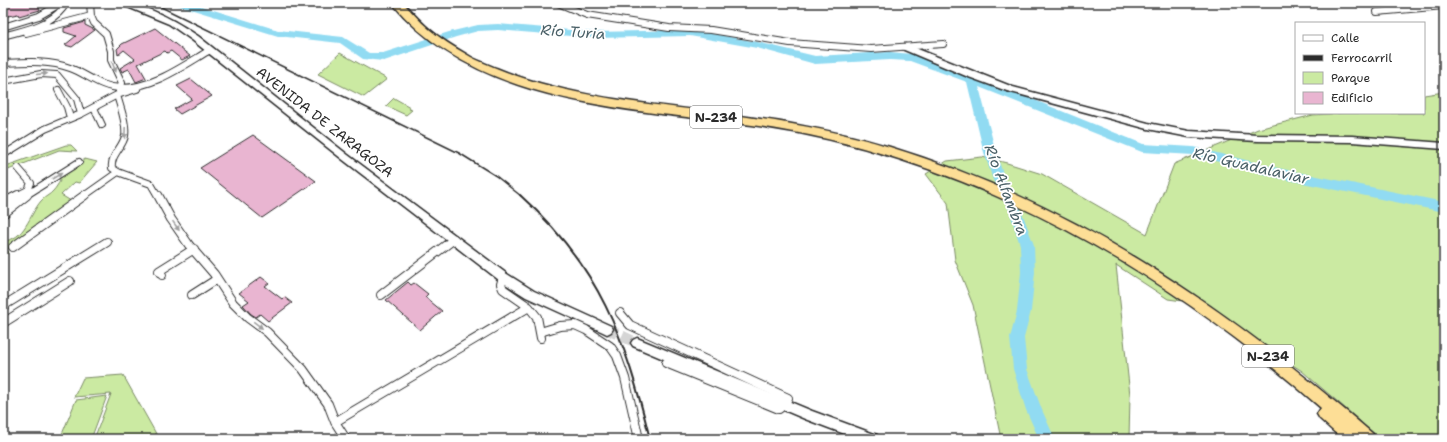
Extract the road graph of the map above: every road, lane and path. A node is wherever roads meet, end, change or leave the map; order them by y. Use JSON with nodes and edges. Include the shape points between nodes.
{"nodes":[{"id":1,"x":90,"y":3,"type":"edge"},
{"id":2,"x":122,"y":3,"type":"edge"},
{"id":3,"x":558,"y":3,"type":"edge"},
{"id":4,"x":400,"y":5,"type":"edge"},
{"id":5,"x":1444,"y":6,"type":"edge"},
{"id":6,"x":1377,"y":12,"type":"dead end"},
{"id":7,"x":91,"y":16,"type":"junction"},
{"id":8,"x":3,"y":27,"type":"edge"},
{"id":9,"x":3,"y":38,"type":"edge"},
{"id":10,"x":943,"y":44,"type":"dead end"},
{"id":11,"x":905,"y":47,"type":"junction"},
{"id":12,"x":210,"y":50,"type":"junction"},
{"id":13,"x":3,"y":63,"type":"edge"},
{"id":14,"x":120,"y":78,"type":"junction"},
{"id":15,"x":3,"y":82,"type":"edge"},
{"id":16,"x":105,"y":86,"type":"junction"},
{"id":17,"x":58,"y":90,"type":"dead end"},
{"id":18,"x":118,"y":92,"type":"junction"},
{"id":19,"x":94,"y":108,"type":"junction"},
{"id":20,"x":81,"y":114,"type":"junction"},
{"id":21,"x":70,"y":118,"type":"junction"},
{"id":22,"x":102,"y":125,"type":"dead end"},
{"id":23,"x":1444,"y":146,"type":"edge"},
{"id":24,"x":3,"y":155,"type":"edge"},
{"id":25,"x":79,"y":162,"type":"dead end"},
{"id":26,"x":18,"y":168,"type":"dead end"},
{"id":27,"x":118,"y":172,"type":"junction"},
{"id":28,"x":3,"y":203,"type":"edge"},
{"id":29,"x":3,"y":214,"type":"edge"},
{"id":30,"x":454,"y":240,"type":"junction"},
{"id":31,"x":107,"y":242,"type":"dead end"},
{"id":32,"x":13,"y":247,"type":"dead end"},
{"id":33,"x":194,"y":249,"type":"junction"},
{"id":34,"x":162,"y":275,"type":"dead end"},
{"id":35,"x":503,"y":277,"type":"junction"},
{"id":36,"x":217,"y":279,"type":"junction"},
{"id":37,"x":1163,"y":280,"type":"junction"},
{"id":38,"x":70,"y":281,"type":"dead end"},
{"id":39,"x":192,"y":295,"type":"dead end"},
{"id":40,"x":381,"y":295,"type":"dead end"},
{"id":41,"x":3,"y":306,"type":"edge"},
{"id":42,"x":529,"y":307,"type":"junction"},
{"id":43,"x":620,"y":313,"type":"dead end"},
{"id":44,"x":3,"y":323,"type":"edge"},
{"id":45,"x":607,"y":329,"type":"tunnel mouth"},
{"id":46,"x":637,"y":343,"type":"tunnel mouth"},
{"id":47,"x":666,"y":363,"type":"dead end"},
{"id":48,"x":785,"y":404,"type":"junction"},
{"id":49,"x":335,"y":422,"type":"junction"},
{"id":50,"x":346,"y":439,"type":"edge"},
{"id":51,"x":639,"y":439,"type":"edge"},
{"id":52,"x":872,"y":439,"type":"edge"},
{"id":53,"x":1353,"y":439,"type":"edge"},
{"id":54,"x":1367,"y":439,"type":"edge"}],
"edges":[{"from":1,"to":7,"type":"street"},
{"from":2,"to":12,"type":"main road","name":"AVENIDA DE ZARAGOZA","via":[[172,22]]},
{"from":3,"to":11,"type":"street","via":[[584,14],[670,28],[711,30],[790,43],[871,49]]},
{"from":4,"to":37,"type":"highway","number":"N-234","via":[[425,32],[443,45],[486,69],[523,83],[611,103],[750,121],[841,138],[925,162],[1026,204],[1117,252]]},
{"from":5,"to":6,"type":"street"},
{"from":7,"to":9,"type":"street"},
{"from":7,"to":14,"type":"street","one_way":true,"via":[[94,23],[107,36],[111,60]]},
{"from":8,"to":9,"type":"street","via":[[39,16],[58,5],[63,8],[48,21]]},
{"from":10,"to":11,"type":"street"},
{"from":11,"to":23,"type":"main road","via":[[1010,89],[1148,126],[1189,134],[1352,139]]},
{"from":12,"to":18,"type":"street","via":[[137,89]]},
{"from":12,"to":30,"type":"main road","name":"AVENIDA DE ZARAGOZA"},
{"from":13,"to":16,"type":"street","via":[[48,62],[75,70]]},
{"from":14,"to":16,"type":"street"},
{"from":14,"to":18,"type":"street","via":[[122,83]]},
{"from":15,"to":20,"type":"street","one_way":true,"via":[[41,74],[57,75],[77,99]]},
{"from":16,"to":18,"type":"street"},
{"from":17,"to":21,"type":"street"},
{"from":18,"to":19,"type":"street"},
{"from":18,"to":27,"type":"street","one_way":true,"via":[[126,134],[111,163],[112,168]]},
{"from":19,"to":20,"type":"street"},
{"from":19,"to":22,"type":"street"},
{"from":20,"to":21,"type":"street"},
{"from":21,"to":24,"type":"street","via":[[45,129]]},
{"from":29,"to":25,"type":"street","one_way":true,"via":[[35,189]]},
{"from":26,"to":28,"type":"street","via":[[32,183],[28,190]]},
{"from":27,"to":32,"type":"street"},
{"from":27,"to":33,"type":"street","one_way":true,"via":[[151,184],[171,219]]},
{"from":30,"to":35,"type":"main road","name":"AVENIDA DE ZARAGOZA"},
{"from":30,"to":40,"type":"street"},
{"from":31,"to":41,"type":"street"},
{"from":33,"to":34,"type":"street","via":[[159,271]]},
{"from":33,"to":36,"type":"street"},
{"from":35,"to":42,"type":"street","via":[[503,289]]},
{"from":35,"to":45,"type":"main road","name":"AVENIDA DE ZARAGOZA","via":[[530,294]]},
{"from":36,"to":39,"type":"street"},
{"from":36,"to":49,"type":"street","one_way":true,"via":[[240,311],[267,332],[303,369],[328,404]]},
{"from":37,"to":53,"type":"highway","number":"N-234"},
{"from":37,"to":54,"type":"highway","number":"N-234","via":[[1276,362]]},
{"from":38,"to":44,"type":"street"},
{"from":42,"to":49,"type":"street"},
{"from":42,"to":51,"type":"street","via":[[536,313],[541,335],[569,325],[579,326],[612,347],[627,385]]},
{"from":43,"to":48,"type":"street","via":[[630,325],[788,398]]},
{"from":46,"to":48,"type":"main road"},
{"from":47,"to":48,"type":"street","via":[[779,410]]},
{"from":48,"to":52,"type":"main road"},
{"from":49,"to":50,"type":"street"}]}
